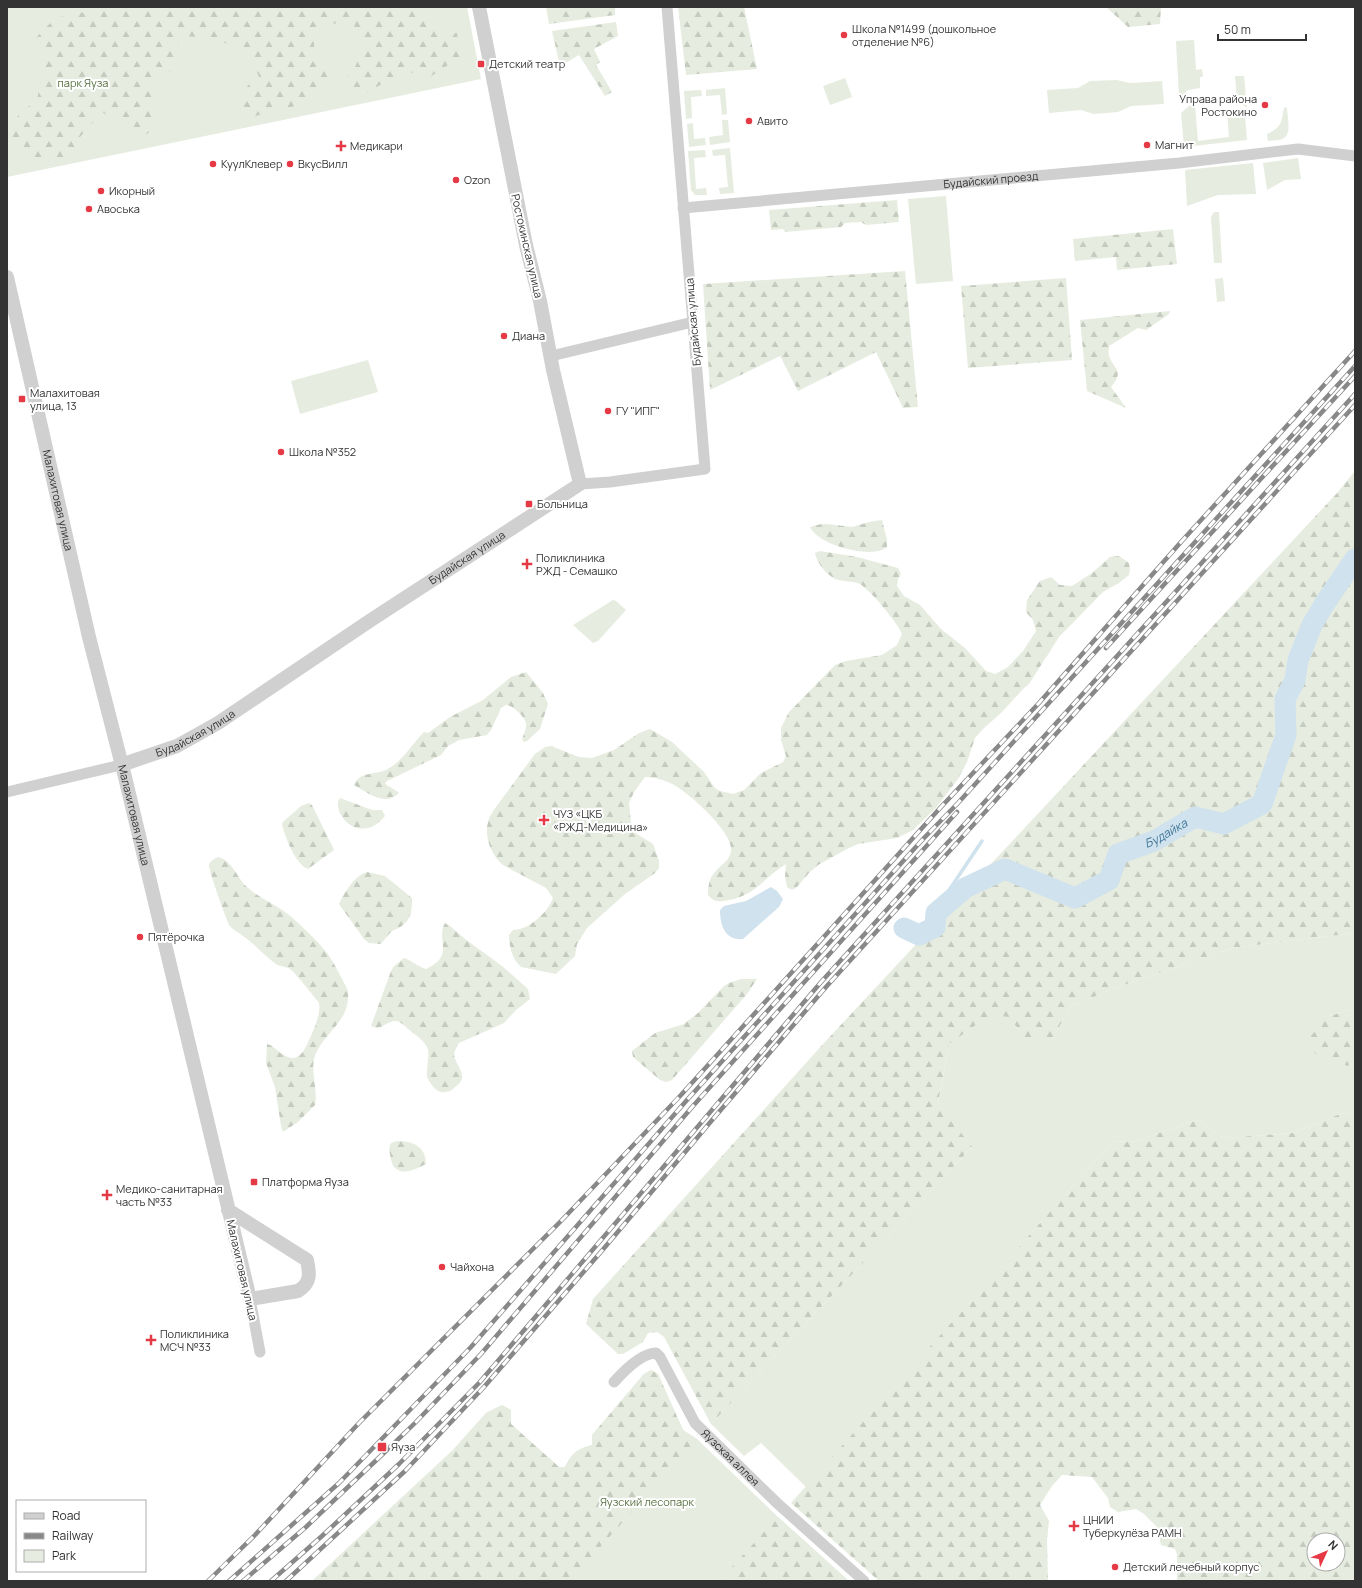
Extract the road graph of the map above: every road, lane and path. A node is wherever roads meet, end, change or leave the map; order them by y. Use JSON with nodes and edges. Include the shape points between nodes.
{"nodes":[{"id":1,"x":479,"y":7,"type":"edge"},
{"id":2,"x":667,"y":7,"type":"edge"},
{"id":3,"x":1355,"y":156,"type":"edge"},
{"id":4,"x":683,"y":208,"type":"junction"},
{"id":5,"x":7,"y":277,"type":"edge"},
{"id":6,"x":693,"y":322,"type":"junction"},
{"id":7,"x":551,"y":356,"type":"junction"},
{"id":8,"x":580,"y":484,"type":"junction"},
{"id":9,"x":122,"y":765,"type":"junction"},
{"id":10,"x":7,"y":792,"type":"edge"},
{"id":11,"x":228,"y":1210,"type":"junction"},
{"id":12,"x":250,"y":1299,"type":"junction"},
{"id":13,"x":260,"y":1352,"type":"dead end"},
{"id":14,"x":614,"y":1382,"type":"dead end"},
{"id":15,"x":864,"y":1581,"type":"edge"}],
"edges":[{"from":1,"to":7,"type":"street","name":"Ростокинская улица","via":[[516,197]]},
{"from":2,"to":4,"type":"street","name":"Будайская улица"},
{"from":3,"to":4,"type":"street","name":"Будайский проезд","via":[[1298,149],[1179,163]]},
{"from":4,"to":6,"type":"street","name":"Будайская улица"},
{"from":5,"to":9,"type":"street","name":"Малахитовая улица","via":[[87,629]]},
{"from":6,"to":7,"type":"street"},
{"from":6,"to":8,"type":"street","name":"Будайская улица","via":[[705,469]]},
{"from":7,"to":8,"type":"street","name":"Ростокинская улица"},
{"from":8,"to":9,"type":"street","name":"Будайская улица","via":[[218,723],[177,746]]},
{"from":9,"to":10,"type":"street","name":"Будайская улица"},
{"from":9,"to":11,"type":"street","name":"Малахитовая улица"},
{"from":11,"to":12,"type":"street","name":"Малахитовая улица"},
{"from":11,"to":12,"type":"street","via":[[307,1260],[310,1275],[304,1287],[298,1291]]},
{"from":12,"to":13,"type":"street","name":"Малахитовая улица"},
{"from":14,"to":15,"type":"street","name":"Яузская аллея","via":[[626,1369],[650,1353],[656,1353],[695,1423],[777,1503]]}]}
